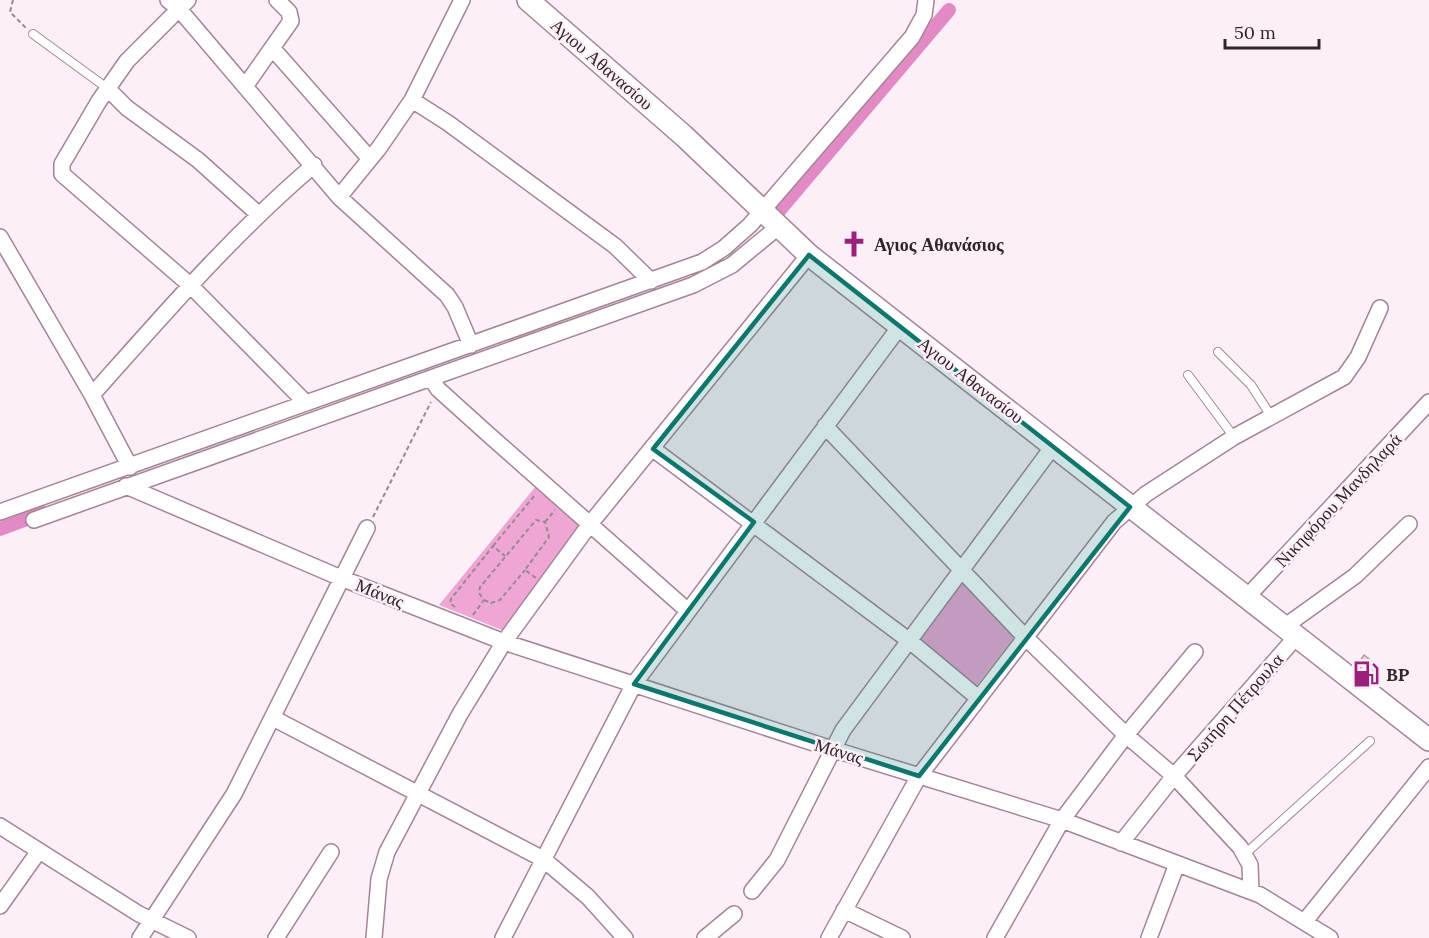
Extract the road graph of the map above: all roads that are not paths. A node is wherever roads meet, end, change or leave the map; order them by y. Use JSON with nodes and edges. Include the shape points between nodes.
{"nodes":[{"id":1,"x":277,"y":0,"type":"edge"},
{"id":2,"x":462,"y":0,"type":"edge"},
{"id":3,"x":528,"y":0,"type":"edge"},
{"id":4,"x":926,"y":0,"type":"edge"},
{"id":5,"x":179,"y":3,"type":"edge"},
{"id":6,"x":33,"y":34,"type":"road end"},
{"id":7,"x":273,"y":49,"type":"junction"},
{"id":8,"x":246,"y":85,"type":"junction"},
{"id":9,"x":107,"y":88,"type":"junction"},
{"id":10,"x":412,"y":100,"type":"junction"},
{"id":11,"x":370,"y":159,"type":"junction"},
{"id":12,"x":314,"y":165,"type":"junction"},
{"id":13,"x":339,"y":197,"type":"junction"},
{"id":14,"x":762,"y":210,"type":"junction"},
{"id":15,"x":257,"y":213,"type":"junction"},
{"id":16,"x":778,"y":227,"type":"junction"},
{"id":17,"x":0,"y":237,"type":"edge"},
{"id":18,"x":809,"y":255,"type":"junction"},
{"id":19,"x":651,"y":281,"type":"junction"},
{"id":20,"x":190,"y":285,"type":"junction"},
{"id":21,"x":1380,"y":309,"type":"dead end"},
{"id":22,"x":901,"y":325,"type":"junction"},
{"id":23,"x":471,"y":345,"type":"junction"},
{"id":24,"x":1218,"y":352,"type":"dead end"},
{"id":25,"x":1188,"y":375,"type":"dead end"},
{"id":26,"x":435,"y":383,"type":"junction"},
{"id":27,"x":92,"y":395,"type":"junction"},
{"id":28,"x":1429,"y":402,"type":"edge"},
{"id":29,"x":306,"y":404,"type":"junction"},
{"id":30,"x":1272,"y":416,"type":"junction"},
{"id":31,"x":825,"y":426,"type":"junction"},
{"id":32,"x":1234,"y":437,"type":"junction"},
{"id":33,"x":1054,"y":445,"type":"junction"},
{"id":34,"x":653,"y":449,"type":"junction"},
{"id":35,"x":130,"y":467,"type":"junction"},
{"id":36,"x":126,"y":486,"type":"junction"},
{"id":37,"x":1130,"y":507,"type":"junction"},
{"id":38,"x":0,"y":512,"type":"edge"},
{"id":39,"x":34,"y":520,"type":"dead end"},
{"id":40,"x":754,"y":522,"type":"junction"},
{"id":41,"x":590,"y":524,"type":"junction"},
{"id":42,"x":1409,"y":524,"type":"dead end"},
{"id":43,"x":368,"y":528,"type":"road end"},
{"id":44,"x":962,"y":572,"type":"junction"},
{"id":45,"x":341,"y":578,"type":"junction"},
{"id":46,"x":1247,"y":597,"type":"junction"},
{"id":47,"x":688,"y":611,"type":"junction"},
{"id":48,"x":1290,"y":632,"type":"junction"},
{"id":49,"x":1025,"y":637,"type":"junction"},
{"id":50,"x":504,"y":642,"type":"junction"},
{"id":51,"x":911,"y":642,"type":"junction"},
{"id":52,"x":1195,"y":652,"type":"dead end"},
{"id":53,"x":634,"y":684,"type":"junction"},
{"id":54,"x":977,"y":698,"type":"junction"},
{"id":55,"x":273,"y":718,"type":"junction"},
{"id":56,"x":1126,"y":735,"type":"junction"},
{"id":57,"x":1429,"y":740,"type":"edge"},
{"id":58,"x":1370,"y":741,"type":"dead end"},
{"id":59,"x":832,"y":749,"type":"junction"},
{"id":60,"x":1429,"y":766,"type":"edge"},
{"id":61,"x":919,"y":776,"type":"junction"},
{"id":62,"x":1174,"y":776,"type":"junction"},
{"id":63,"x":418,"y":796,"type":"junction"},
{"id":64,"x":1062,"y":820,"type":"junction"},
{"id":65,"x":0,"y":826,"type":"edge"},
{"id":66,"x":1121,"y":843,"type":"junction"},
{"id":67,"x":39,"y":851,"type":"junction"},
{"id":68,"x":331,"y":852,"type":"dead end"},
{"id":69,"x":1245,"y":854,"type":"junction"},
{"id":70,"x":543,"y":859,"type":"junction"},
{"id":71,"x":1177,"y":864,"type":"junction"},
{"id":72,"x":752,"y":891,"type":"dead end"},
{"id":73,"x":1251,"y":891,"type":"junction"},
{"id":74,"x":0,"y":906,"type":"edge"},
{"id":75,"x":844,"y":910,"type":"junction"},
{"id":76,"x":734,"y":914,"type":"dead end"},
{"id":77,"x":1305,"y":921,"type":"junction"},
{"id":78,"x":153,"y":922,"type":"junction"},
{"id":79,"x":140,"y":938,"type":"edge"},
{"id":80,"x":188,"y":938,"type":"edge"},
{"id":81,"x":276,"y":938,"type":"edge"},
{"id":82,"x":374,"y":938,"type":"edge"},
{"id":83,"x":503,"y":938,"type":"edge"},
{"id":84,"x":625,"y":938,"type":"edge"},
{"id":85,"x":705,"y":938,"type":"edge"},
{"id":86,"x":829,"y":938,"type":"edge"},
{"id":87,"x":902,"y":938,"type":"edge"},
{"id":88,"x":995,"y":938,"type":"edge"},
{"id":89,"x":1149,"y":938,"type":"edge"},
{"id":90,"x":1330,"y":938,"type":"edge"}],
"edges":[{"from":1,"to":7,"type":"street","via":[[289,12],[291,21]]},
{"from":2,"to":10,"type":"street"},
{"from":3,"to":14,"type":"main road","name":"Αγιου Αθανασίου"},
{"from":4,"to":14,"type":"street","via":[[924,15],[912,37]]},
{"from":5,"to":8,"type":"street"},
{"from":5,"to":9,"type":"street"},
{"from":6,"to":9,"type":"lane"},
{"from":7,"to":8,"type":"street"},
{"from":7,"to":11,"type":"street"},
{"from":8,"to":12,"type":"street"},
{"from":9,"to":15,"type":"street"},
{"from":9,"to":20,"type":"street","via":[[62,164],[62,174]]},
{"from":10,"to":11,"type":"street"},
{"from":10,"to":19,"type":"street","via":[[615,246]]},
{"from":11,"to":13,"type":"street"},
{"from":12,"to":13,"type":"street"},
{"from":12,"to":15,"type":"street"},
{"from":13,"to":23,"type":"street","via":[[447,295]]},
{"from":14,"to":16,"type":"main road","name":"Αγιου Αθανασίου"},
{"from":14,"to":19,"type":"street","via":[[736,238],[713,255]]},
{"from":15,"to":20,"type":"street"},
{"from":16,"to":18,"type":"main road","name":"Αγιου Αθανασίου"},
{"from":16,"to":26,"type":"street","via":[[732,265],[693,285]]},
{"from":17,"to":27,"type":"street"},
{"from":18,"to":22,"type":"main road","name":"Αγιου Αθανασίου"},
{"from":18,"to":34,"type":"street"},
{"from":19,"to":23,"type":"street"},
{"from":20,"to":27,"type":"street"},
{"from":20,"to":29,"type":"street"},
{"from":21,"to":30,"type":"street","via":[[1358,357],[1344,377]]},
{"from":22,"to":31,"type":"street"},
{"from":22,"to":33,"type":"main road","name":"Αγιου Αθανασίου"},
{"from":23,"to":29,"type":"street"},
{"from":24,"to":30,"type":"lane","via":[[1251,385]]},
{"from":25,"to":32,"type":"lane"},
{"from":26,"to":36,"type":"street"},
{"from":26,"to":41,"type":"street"},
{"from":27,"to":35,"type":"street"},
{"from":28,"to":46,"type":"street","name":"Νικηφόρου Μανδηλαρά"},
{"from":29,"to":35,"type":"street"},
{"from":30,"to":32,"type":"street"},
{"from":31,"to":40,"type":"street"},
{"from":31,"to":44,"type":"street"},
{"from":32,"to":37,"type":"street"},
{"from":33,"to":37,"type":"main road","name":"Αγιου Αθανασίου"},
{"from":33,"to":44,"type":"street"},
{"from":34,"to":40,"type":"street"},
{"from":34,"to":41,"type":"street"},
{"from":35,"to":38,"type":"street"},
{"from":36,"to":39,"type":"street"},
{"from":36,"to":45,"type":"street","name":"Μάνας"},
{"from":37,"to":46,"type":"main road","name":"Αγιου Αθανασίου"},
{"from":37,"to":49,"type":"street","via":[[1114,522]]},
{"from":40,"to":47,"type":"street"},
{"from":40,"to":51,"type":"street"},
{"from":41,"to":47,"type":"street"},
{"from":41,"to":50,"type":"street"},
{"from":42,"to":48,"type":"street","name":"Σωτήρη Πέτρουλα"},
{"from":43,"to":45,"type":"street"},
{"from":44,"to":49,"type":"street"},
{"from":44,"to":51,"type":"street"},
{"from":45,"to":50,"type":"street","name":"Μάνας","via":[[469,620]]},
{"from":45,"to":55,"type":"street"},
{"from":46,"to":48,"type":"main road","name":"Αγιου Αθανασίου"},
{"from":47,"to":53,"type":"street"},
{"from":48,"to":57,"type":"main road","name":"Αγιου Αθανασίου"},
{"from":48,"to":62,"type":"street","name":"Σωτήρη Πέτρουλα"},
{"from":49,"to":54,"type":"street"},
{"from":49,"to":56,"type":"street"},
{"from":50,"to":53,"type":"street","name":"Μάνας"},
{"from":50,"to":63,"type":"street","via":[[460,714]]},
{"from":51,"to":54,"type":"street"},
{"from":51,"to":59,"type":"street"},
{"from":52,"to":56,"type":"street"},
{"from":53,"to":59,"type":"street","name":"Μάνας"},
{"from":53,"to":70,"type":"street"},
{"from":54,"to":61,"type":"street"},
{"from":55,"to":63,"type":"street"},
{"from":55,"to":78,"type":"street","via":[[234,794]]},
{"from":56,"to":62,"type":"street"},
{"from":56,"to":64,"type":"street"},
{"from":58,"to":69,"type":"lane"},
{"from":59,"to":61,"type":"street","name":"Μάνας"},
{"from":59,"to":72,"type":"street","via":[[777,860]]},
{"from":60,"to":77,"type":"street"},
{"from":61,"to":64,"type":"street","name":"Μάνας"},
{"from":61,"to":75,"type":"street"},
{"from":62,"to":66,"type":"street","name":"Σωτήρη Πέτρουλα"},
{"from":62,"to":69,"type":"street"},
{"from":63,"to":70,"type":"street"},
{"from":63,"to":82,"type":"street","via":[[383,865]]},
{"from":64,"to":66,"type":"street","name":"Μάνας"},
{"from":64,"to":88,"type":"street"},
{"from":65,"to":67,"type":"street"},
{"from":66,"to":71,"type":"street","name":"Μάνας"},
{"from":67,"to":74,"type":"street"},
{"from":67,"to":78,"type":"street"},
{"from":68,"to":81,"type":"street"},
{"from":69,"to":73,"type":"street","via":[[1251,865]]},
{"from":70,"to":83,"type":"street"},
{"from":70,"to":84,"type":"street","via":[[588,897]]},
{"from":71,"to":73,"type":"street","name":"Μάνας"},
{"from":71,"to":89,"type":"street"},
{"from":73,"to":77,"type":"street","name":"Μάνας"},
{"from":75,"to":86,"type":"street"},
{"from":75,"to":87,"type":"street"},
{"from":76,"to":85,"type":"street"},
{"from":77,"to":90,"type":"street","name":"Μάνας"},
{"from":78,"to":79,"type":"street"},
{"from":78,"to":80,"type":"street"}]}
